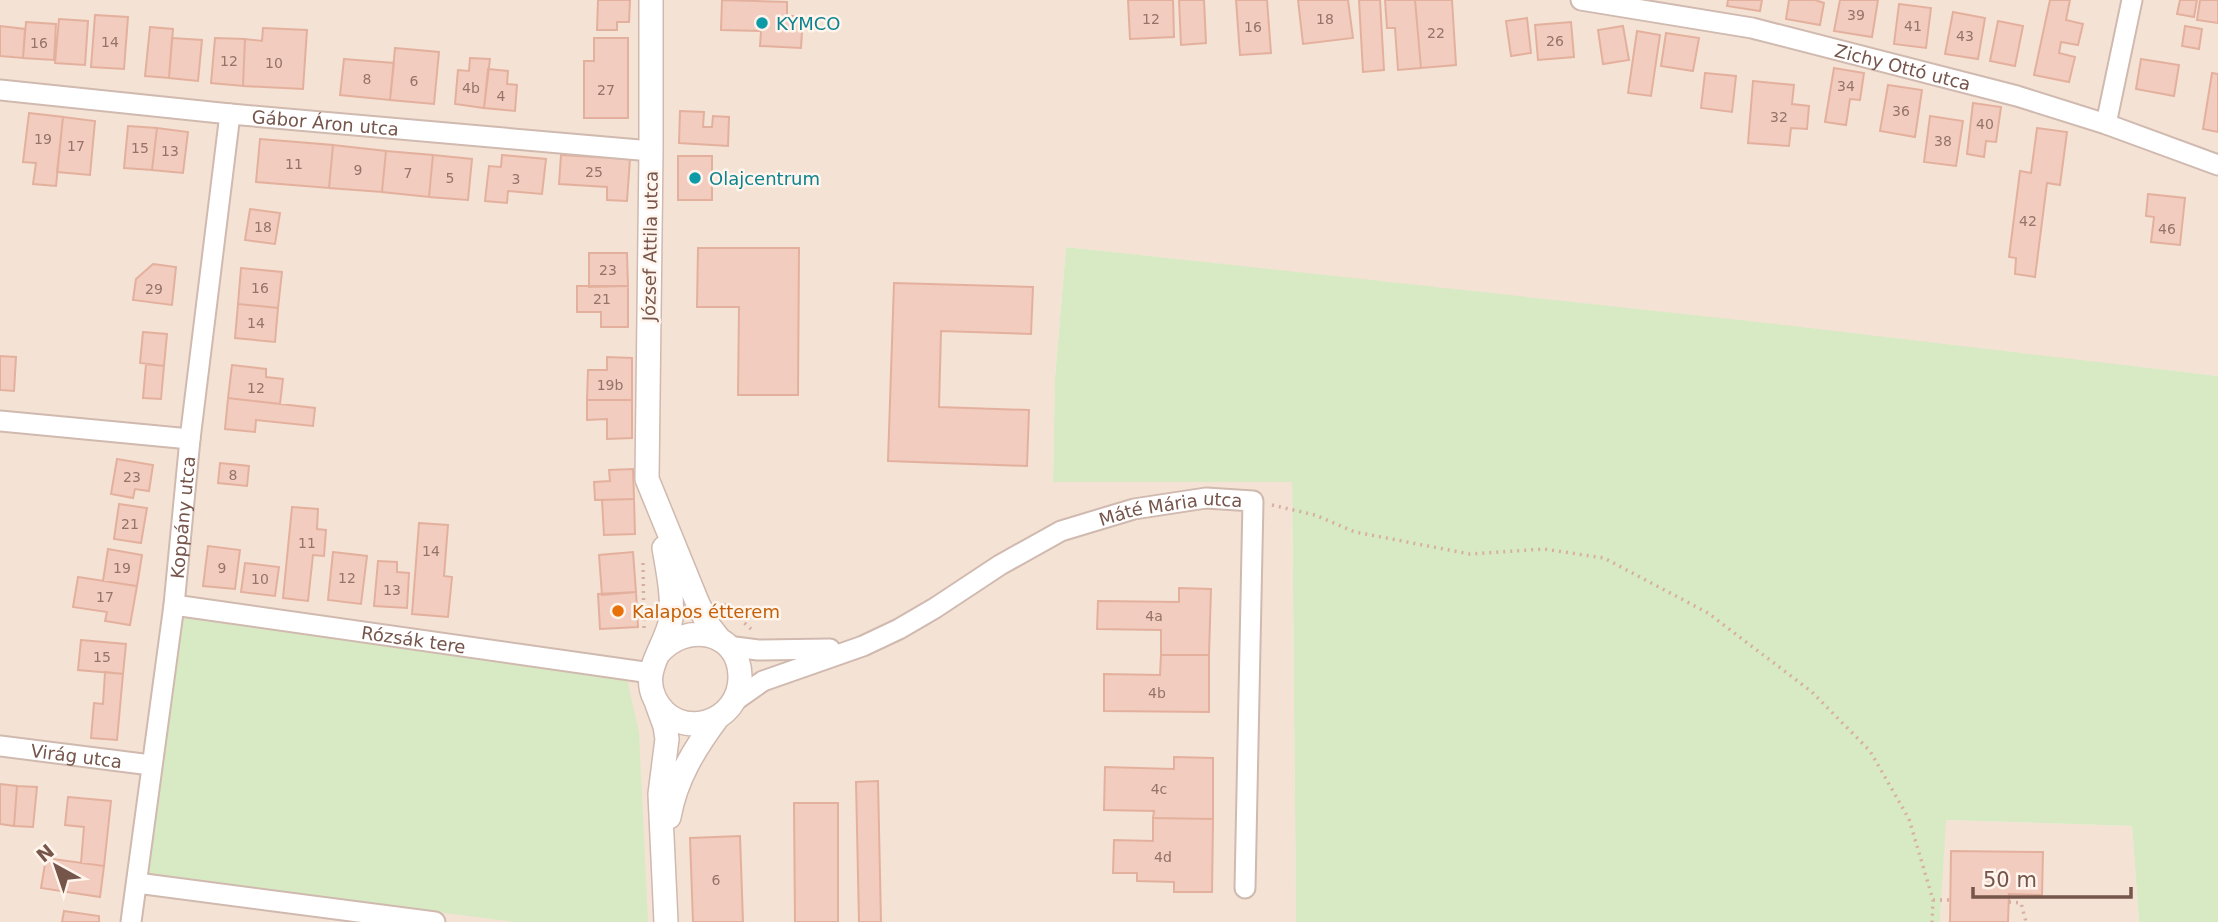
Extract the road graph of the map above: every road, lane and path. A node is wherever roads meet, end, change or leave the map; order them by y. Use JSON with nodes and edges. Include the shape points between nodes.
{"nodes":[{"id":1,"x":651,"y":0,"type":"edge"},
{"id":2,"x":1581,"y":0,"type":"edge"},
{"id":3,"x":2132,"y":0,"type":"edge"},
{"id":4,"x":0,"y":90,"type":"edge"},
{"id":5,"x":230,"y":114,"type":"junction"},
{"id":6,"x":2106,"y":124,"type":"junction"},
{"id":7,"x":651,"y":151,"type":"junction"},
{"id":8,"x":2218,"y":165,"type":"edge"},
{"id":9,"x":0,"y":422,"type":"edge"},
{"id":10,"x":190,"y":439,"type":"junction"},
{"id":11,"x":651,"y":492,"type":"junction"},
{"id":12,"x":1253,"y":501,"type":"junction"},
{"id":13,"x":716,"y":597,"type":"dead end"},
{"id":14,"x":174,"y":605,"type":"junction"},
{"id":15,"x":723,"y":643,"type":"junction"},
{"id":16,"x":863,"y":646,"type":"junction"},
{"id":17,"x":758,"y":650,"type":"junction"},
{"id":18,"x":654,"y":663,"type":"junction"},
{"id":19,"x":655,"y":699,"type":"junction"},
{"id":20,"x":736,"y":700,"type":"junction"},
{"id":21,"x":718,"y":718,"type":"junction"},
{"id":22,"x":0,"y":747,"type":"edge"},
{"id":23,"x":151,"y":765,"type":"junction"},
{"id":24,"x":664,"y":840,"type":"junction"},
{"id":25,"x":137,"y":883,"type":"junction"},
{"id":26,"x":1245,"y":888,"type":"dead end"},
{"id":27,"x":1933,"y":900,"type":"junction"},
{"id":28,"x":1950,"y":900,"type":"dead end"},
{"id":29,"x":2008,"y":902,"type":"dead end"},
{"id":30,"x":131,"y":922,"type":"edge"},
{"id":31,"x":435,"y":922,"type":"edge"},
{"id":32,"x":666,"y":922,"type":"edge"},
{"id":33,"x":1932,"y":922,"type":"edge"},
{"id":34,"x":2026,"y":922,"type":"edge"}],
"edges":[{"from":1,"to":7,"type":"street","name":"József Attila utca"},
{"from":2,"to":6,"type":"street","name":"Zichy Ottó utca","via":[[1752,29],[2017,96]]},
{"from":3,"to":6,"type":"street"},
{"from":4,"to":5,"type":"street","name":"Gábor Áron utca"},
{"from":5,"to":7,"type":"street","name":"Gábor Áron utca"},
{"from":5,"to":10,"type":"street","name":"Koppány utca"},
{"from":6,"to":8,"type":"street","name":"Zichy Ottó utca"},
{"from":7,"to":11,"type":"street","name":"József Attila utca","via":[[647,479]]},
{"from":9,"to":10,"type":"street"},
{"from":10,"to":14,"type":"street","name":"Koppány utca"},
{"from":11,"to":15,"type":"street","name":"József Attila utca","via":[[698,604]]},
{"from":11,"to":18,"type":"street","name":"József Attila utca","via":[[671,591],[670,622]]},
{"from":12,"to":16,"type":"street","name":"Máté Mária utca","via":[[1206,498],[1146,507],[1060,531]]},
{"from":12,"to":26,"type":"street","name":"Máté Mária utca"},
{"from":12,"to":27,"type":"path","via":[[1315,515],[1356,532],[1470,554],[1544,549],[1604,558],[1708,613],[1812,692],[1870,751],[1909,819]]},
{"from":13,"to":17,"type":"path","via":[[749,625],[759,640]]},
{"from":14,"to":18,"type":"street","name":"Rózsák tere"},
{"from":14,"to":23,"type":"street","name":"Koppány utca"},
{"from":15,"to":17,"type":"street","name":"Máté Mária utca"},
{"from":15,"to":18,"type":"street","via":[[688,634],[666,644]]},
{"from":15,"to":20,"type":"street","name":"József Attila utca","via":[[740,671]]},
{"from":16,"to":17,"type":"street","name":"Máté Mária utca"},
{"from":16,"to":20,"type":"street","name":"Máté Mária utca","via":[[763,681]]},
{"from":18,"to":19,"type":"street","name":"József Attila utca","via":[[651,689]]},
{"from":19,"to":21,"type":"street","via":[[674,718],[688,723]]},
{"from":19,"to":24,"type":"street","name":"József Attila utca","via":[[667,739],[660,794]]},
{"from":20,"to":21,"type":"street"},
{"from":21,"to":24,"type":"street","via":[[683,771]]},
{"from":22,"to":23,"type":"street","name":"Virág utca"},
{"from":23,"to":25,"type":"street","name":"Koppány utca"},
{"from":24,"to":32,"type":"street"},
{"from":25,"to":30,"type":"street","name":"Koppány utca"},
{"from":25,"to":31,"type":"street"},
{"from":27,"to":28,"type":"path"},
{"from":27,"to":33,"type":"path"},
{"from":29,"to":34,"type":"path","via":[[2021,903]]}]}
